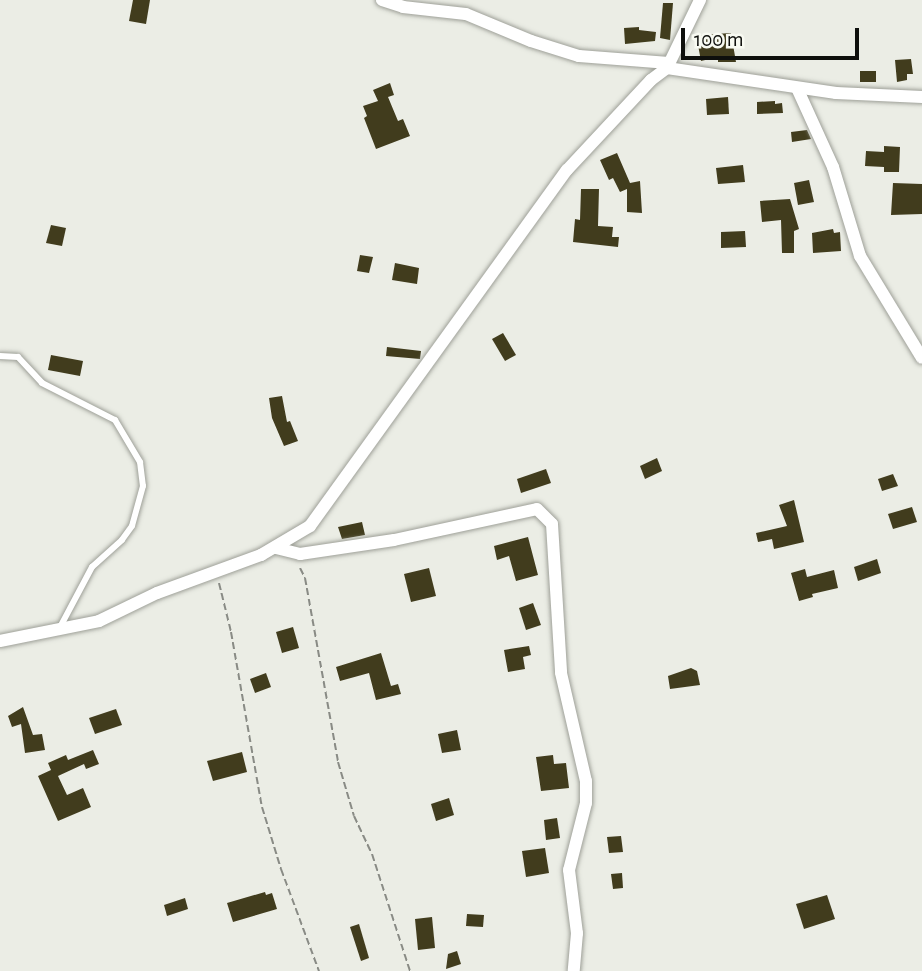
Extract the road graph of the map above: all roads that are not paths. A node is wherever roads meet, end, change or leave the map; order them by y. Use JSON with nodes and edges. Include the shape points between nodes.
{"nodes":[{"id":1,"x":382,"y":0,"type":"edge"},
{"id":2,"x":699,"y":0,"type":"edge"},
{"id":3,"x":668,"y":66,"type":"junction"},
{"id":4,"x":797,"y":88,"type":"junction"},
{"id":5,"x":922,"y":97,"type":"edge"},
{"id":6,"x":0,"y":356,"type":"edge"},
{"id":7,"x":922,"y":358,"type":"edge"},
{"id":8,"x":276,"y":548,"type":"junction"},
{"id":9,"x":59,"y":629,"type":"junction"},
{"id":10,"x":0,"y":641,"type":"edge"},
{"id":11,"x":574,"y":971,"type":"edge"}],
"edges":[{"from":1,"to":3,"type":"street","via":[[455,11],[579,56]]},
{"from":2,"to":3,"type":"street"},
{"from":3,"to":4,"type":"street"},
{"from":3,"to":8,"type":"street","via":[[567,170],[378,427],[324,510],[310,526]]},
{"from":4,"to":5,"type":"street"},
{"from":4,"to":7,"type":"street","via":[[833,167],[860,256]]},
{"from":6,"to":9,"type":"lane","via":[[18,357],[42,383],[115,420],[141,462],[142,486],[132,526],[92,567]]},
{"from":8,"to":9,"type":"street","via":[[157,593],[99,621]]},
{"from":8,"to":11,"type":"street","via":[[300,554],[394,540],[537,509],[552,524],[561,673],[586,780],[586,803],[569,870],[576,933]]},
{"from":9,"to":10,"type":"street"}]}
